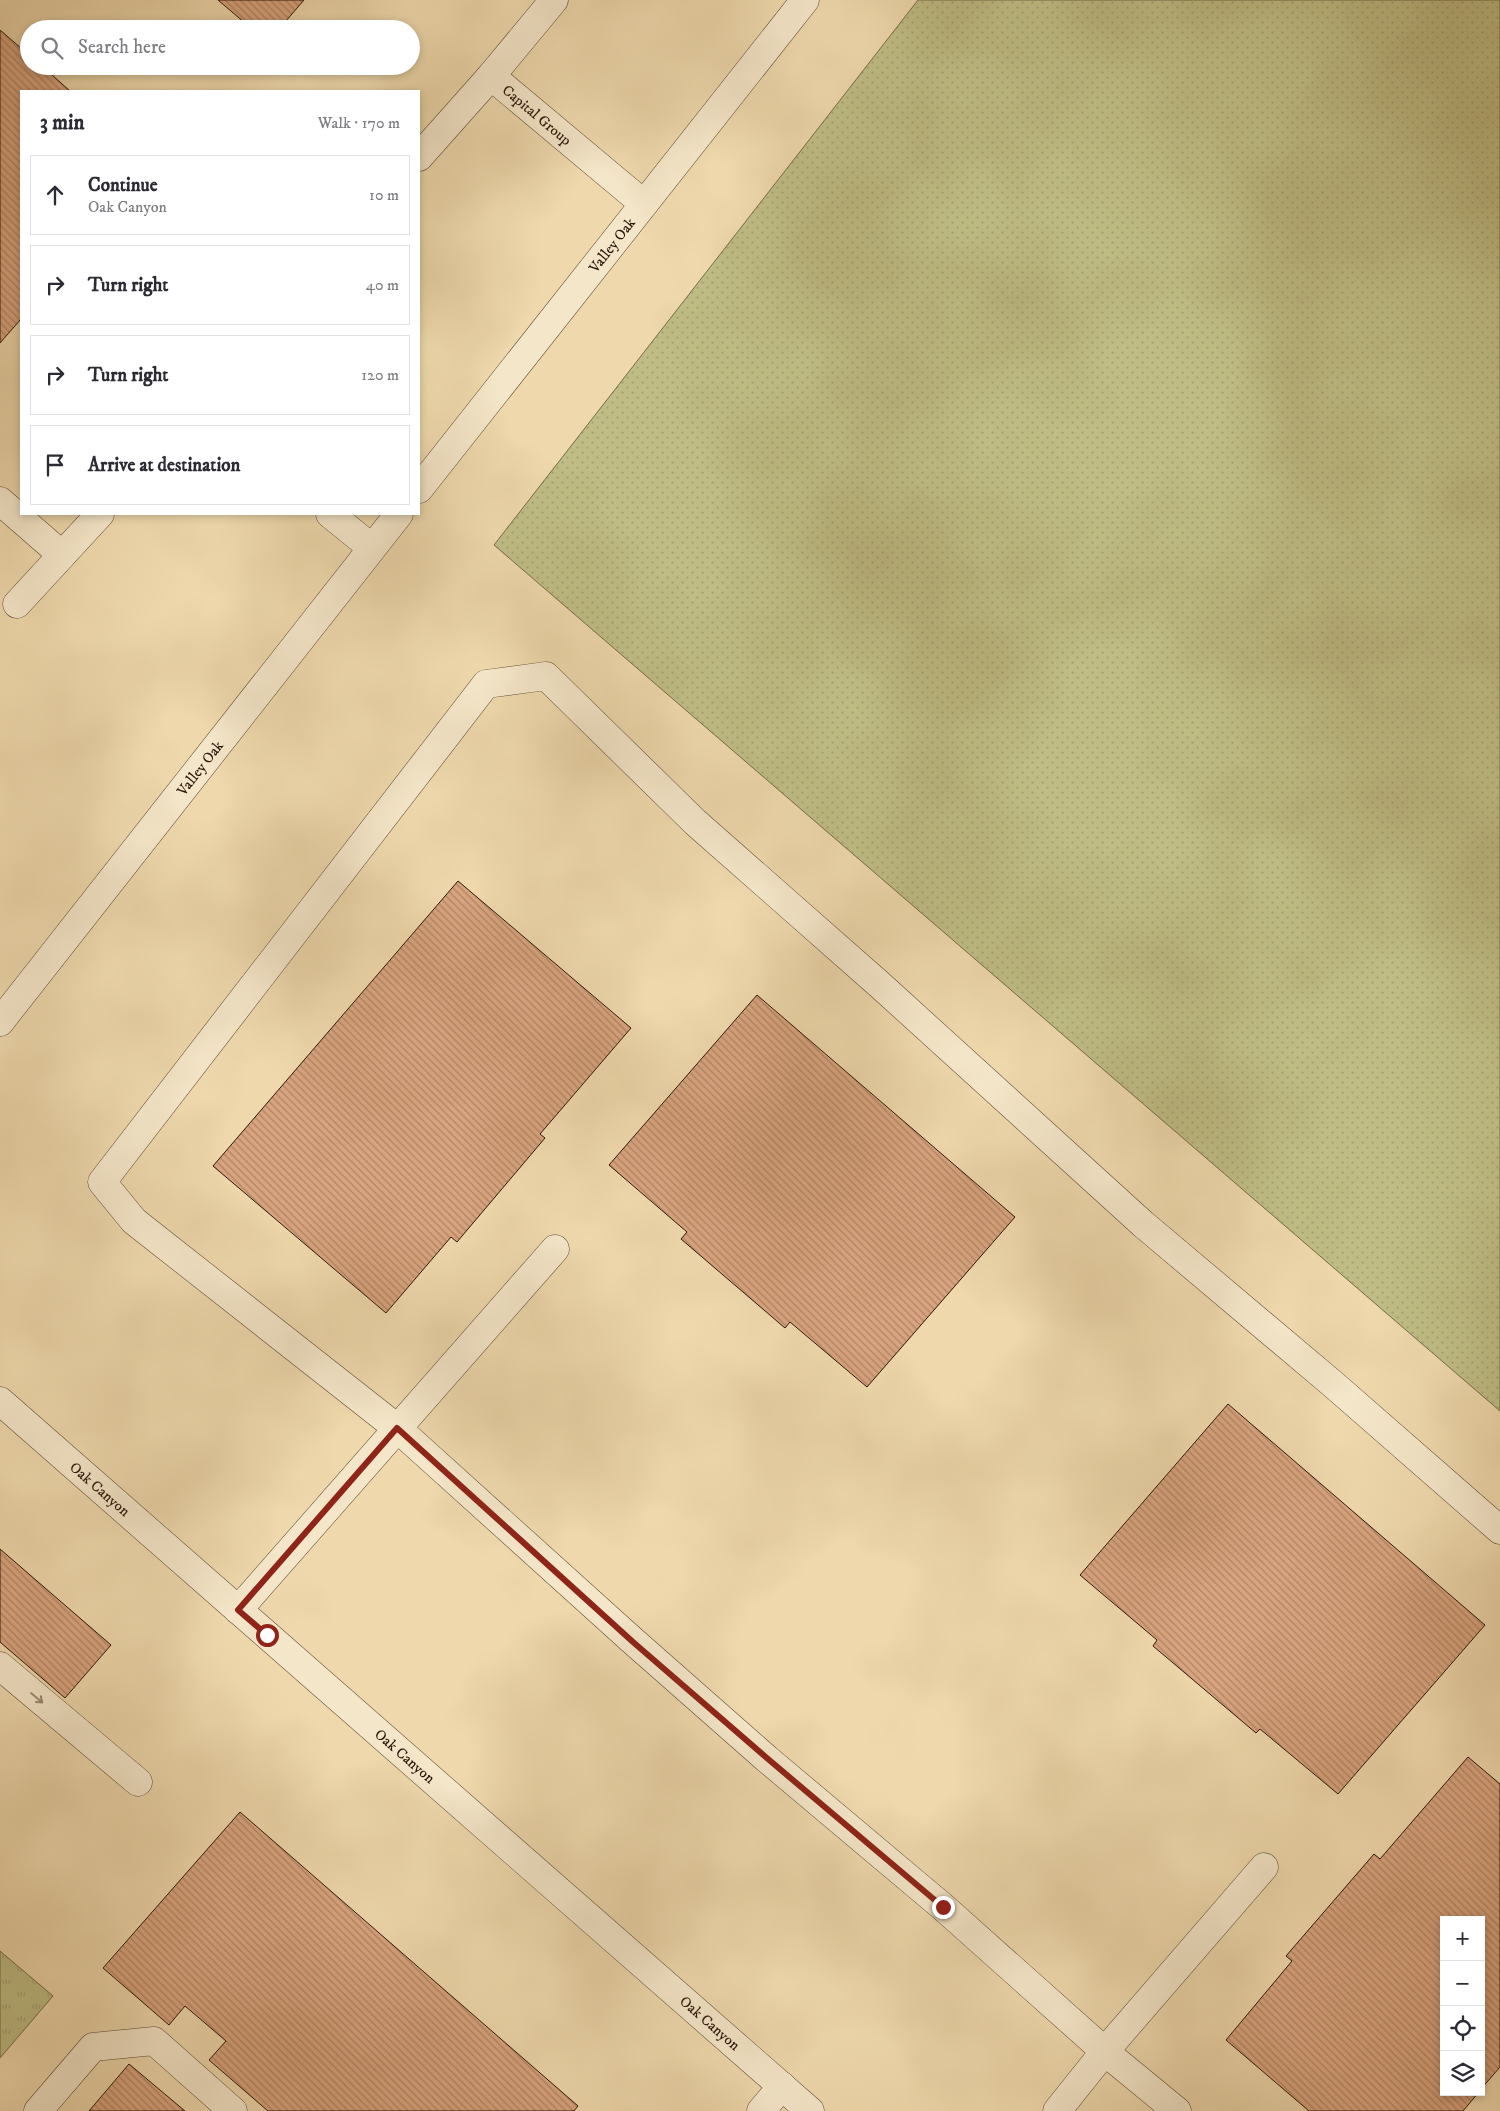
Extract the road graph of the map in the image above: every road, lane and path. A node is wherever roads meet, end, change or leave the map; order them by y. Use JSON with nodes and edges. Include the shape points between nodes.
{"nodes":[{"id":1,"x":554,"y":0,"type":"edge"},
{"id":2,"x":805,"y":0,"type":"edge"},
{"id":3,"x":491,"y":76,"type":"junction"},
{"id":4,"x":420,"y":156,"type":"edge"},
{"id":5,"x":644,"y":204,"type":"junction"},
{"id":6,"x":420,"y":488,"type":"edge"},
{"id":7,"x":0,"y":501,"type":"edge"},
{"id":8,"x":99,"y":515,"type":"edge"},
{"id":9,"x":331,"y":515,"type":"edge"},
{"id":10,"x":398,"y":515,"type":"edge"},
{"id":11,"x":372,"y":548,"type":"junction"},
{"id":12,"x":62,"y":555,"type":"junction"},
{"id":13,"x":17,"y":604,"type":"dead end"},
{"id":14,"x":0,"y":1022,"type":"edge"},
{"id":15,"x":555,"y":1249,"type":"dead end"},
{"id":16,"x":0,"y":1401,"type":"edge"},
{"id":17,"x":397,"y":1428,"type":"junction"},
{"id":18,"x":1500,"y":1530,"type":"edge"},
{"id":19,"x":238,"y":1610,"type":"junction"},
{"id":20,"x":0,"y":1666,"type":"edge"},
{"id":21,"x":138,"y":1782,"type":"dead end"},
{"id":22,"x":1264,"y":1868,"type":"dead end"},
{"id":23,"x":1105,"y":2051,"type":"junction"},
{"id":24,"x":782,"y":2086,"type":"junction"},
{"id":25,"x":38,"y":2111,"type":"edge"},
{"id":26,"x":233,"y":2111,"type":"edge"},
{"id":27,"x":761,"y":2111,"type":"edge"},
{"id":28,"x":810,"y":2111,"type":"edge"},
{"id":29,"x":1057,"y":2111,"type":"edge"},
{"id":30,"x":1177,"y":2111,"type":"edge"}],
"edges":[{"from":1,"to":3,"type":"street"},
{"from":2,"to":5,"type":"street","name":"Valley Oak"},
{"from":3,"to":4,"type":"street","name":"Capital Group"},
{"from":3,"to":5,"type":"street","name":"Capital Group"},
{"from":5,"to":6,"type":"street","name":"Valley Oak"},
{"from":7,"to":12,"type":"street"},
{"from":8,"to":12,"type":"street"},
{"from":9,"to":11,"type":"street"},
{"from":10,"to":11,"type":"street","name":"Valley Oak"},
{"from":11,"to":14,"type":"street","name":"Valley Oak"},
{"from":12,"to":13,"type":"street"},
{"from":15,"to":17,"type":"street"},
{"from":16,"to":19,"type":"street","name":"Oak Canyon"},
{"from":17,"to":18,"type":"street","via":[[134,1221],[102,1182],[486,684],[546,676],[694,822],[880,985],[1143,1224]]},
{"from":17,"to":19,"type":"street"},
{"from":17,"to":23,"type":"street","via":[[633,1642],[943,1907]]},
{"from":19,"to":24,"type":"street","name":"Oak Canyon"},
{"from":20,"to":21,"type":"street","one_way":true},
{"from":22,"to":23,"type":"street"},
{"from":23,"to":29,"type":"street"},
{"from":23,"to":30,"type":"street"},
{"from":24,"to":27,"type":"street"},
{"from":24,"to":28,"type":"street","name":"Oak Canyon"},
{"from":25,"to":26,"type":"street","via":[[93,2047],[154,2042]]}]}
